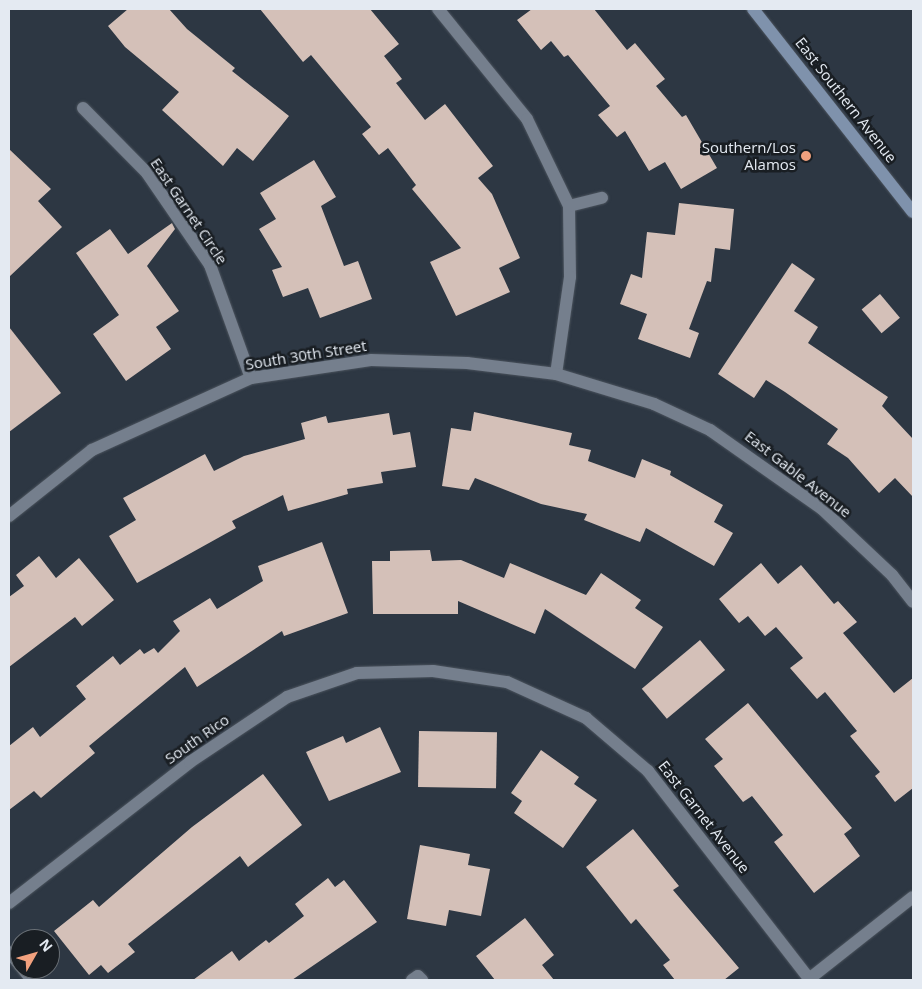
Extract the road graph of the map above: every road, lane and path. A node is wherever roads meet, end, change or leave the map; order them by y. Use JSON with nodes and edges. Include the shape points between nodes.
{"nodes":[{"id":1,"x":438,"y":9,"type":"edge"},
{"id":2,"x":753,"y":9,"type":"edge"},
{"id":3,"x":83,"y":108,"type":"dead end"},
{"id":4,"x":602,"y":198,"type":"dead end"},
{"id":5,"x":569,"y":206,"type":"junction"},
{"id":6,"x":913,"y":212,"type":"edge"},
{"id":7,"x":556,"y":374,"type":"junction"},
{"id":8,"x":251,"y":378,"type":"junction"},
{"id":9,"x":9,"y":516,"type":"edge"},
{"id":10,"x":913,"y":602,"type":"edge"},
{"id":11,"x":433,"y":671,"type":"joint"},
{"id":12,"x":913,"y":897,"type":"edge"},
{"id":13,"x":9,"y":903,"type":"edge"},
{"id":14,"x":810,"y":980,"type":"edge"}],
"edges":[{"from":1,"to":5,"type":"street","via":[[527,119]]},
{"from":2,"to":6,"type":"main road","name":"East Southern Avenue"},
{"from":3,"to":8,"type":"street","name":"East Garnet Circle","via":[[147,173],[210,265]]},
{"from":4,"to":5,"type":"street"},
{"from":5,"to":7,"type":"street","via":[[570,277]]},
{"from":7,"to":8,"type":"street","name":"South 30th Street","via":[[466,363],[371,360]]},
{"from":7,"to":10,"type":"street","name":"East Gable Avenue","via":[[654,404],[710,430],[758,460],[822,509],[892,575]]},
{"from":8,"to":9,"type":"street","name":"South 30th Street","via":[[92,450]]},
{"from":11,"to":13,"type":"street","name":"South Rico","via":[[357,673],[287,697],[190,762]]},
{"from":11,"to":14,"type":"street","name":"East Garnet Avenue","via":[[508,682],[586,718],[648,771]]},
{"from":12,"to":14,"type":"street"}]}
